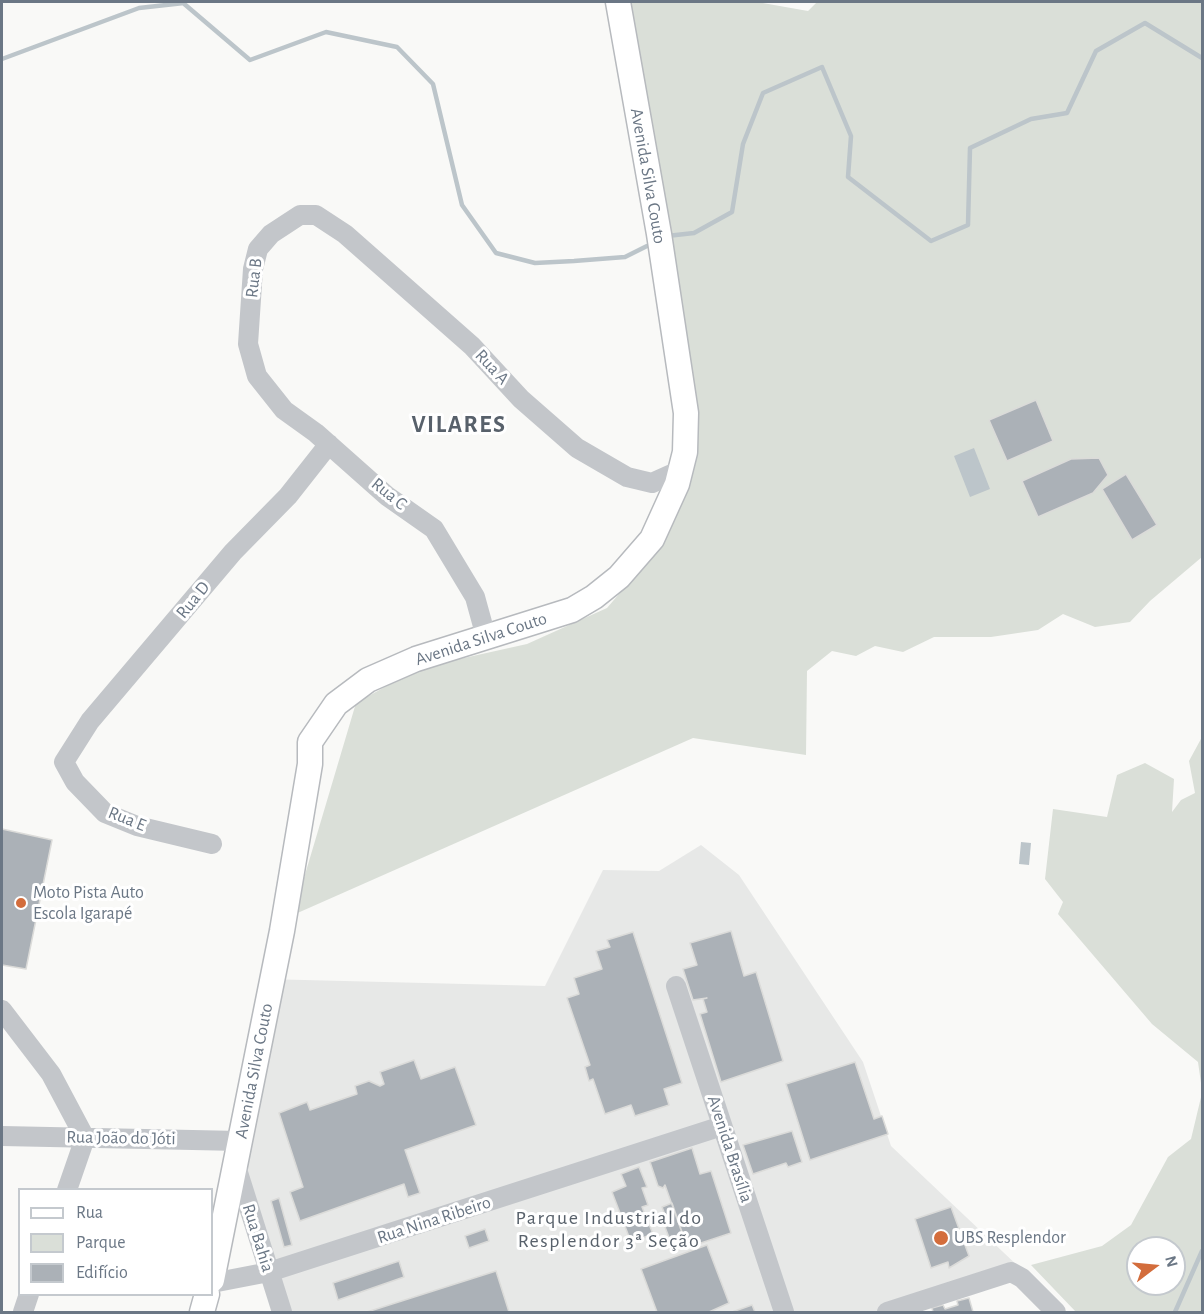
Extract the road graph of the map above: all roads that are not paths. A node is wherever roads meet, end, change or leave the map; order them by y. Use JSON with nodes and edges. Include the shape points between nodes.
{"nodes":[{"id":1,"x":618,"y":2,"type":"edge"},
{"id":2,"x":316,"y":214,"type":"joint"},
{"id":3,"x":257,"y":376,"type":"joint"},
{"id":4,"x":329,"y":444,"type":"junction"},
{"id":5,"x":681,"y":470,"type":"junction"},
{"id":6,"x":486,"y":637,"type":"junction"},
{"id":7,"x":64,"y":762,"type":"joint"},
{"id":8,"x":212,"y":844,"type":"dead end"},
{"id":9,"x":676,"y":986,"type":"dead end"},
{"id":10,"x":2,"y":1010,"type":"edge"},
{"id":11,"x":722,"y":1126,"type":"junction"},
{"id":12,"x":2,"y":1136,"type":"edge"},
{"id":13,"x":85,"y":1138,"type":"junction"},
{"id":14,"x":238,"y":1152,"type":"junction"},
{"id":15,"x":68,"y":1188,"type":"edge"},
{"id":16,"x":268,"y":1272,"type":"junction"},
{"id":17,"x":213,"y":1277,"type":"edge"},
{"id":18,"x":213,"y":1282,"type":"edge"},
{"id":19,"x":28,"y":1296,"type":"edge"},
{"id":20,"x":206,"y":1296,"type":"edge"},
{"id":21,"x":912,"y":1309,"type":"edge"},
{"id":22,"x":23,"y":1312,"type":"edge"},
{"id":23,"x":202,"y":1312,"type":"edge"},
{"id":24,"x":282,"y":1312,"type":"edge"},
{"id":25,"x":784,"y":1312,"type":"edge"},
{"id":26,"x":887,"y":1312,"type":"edge"},
{"id":27,"x":1056,"y":1312,"type":"edge"}],
"edges":[{"from":1,"to":5,"type":"main road","name":"Avenida Silva Couto","via":[[686,412]]},
{"from":2,"to":3,"type":"street","name":"Rua B","via":[[300,215],[286,223],[258,249],[248,344]]},
{"from":2,"to":5,"type":"street","name":"Rua A","via":[[345,234],[472,346],[521,399],[577,448],[627,477],[652,483]]},
{"from":3,"to":4,"type":"street","name":"Rua C","via":[[284,410]]},
{"from":4,"to":6,"type":"street","name":"Rua C","via":[[387,495],[434,529],[475,597]]},
{"from":4,"to":7,"type":"street","name":"Rua D","via":[[90,721]]},
{"from":5,"to":6,"type":"main road","name":"Avenida Silva Couto","via":[[652,539],[619,577],[572,610]]},
{"from":6,"to":14,"type":"main road","name":"Avenida Silva Couto","via":[[416,659],[368,680],[336,704],[310,742],[310,764],[282,931]]},
{"from":7,"to":8,"type":"street","name":"Rua E","via":[[75,782],[105,813],[137,826]]},
{"from":9,"to":11,"type":"street","name":"Avenida Brasília"},
{"from":10,"to":13,"type":"street","via":[[51,1074]]},
{"from":11,"to":16,"type":"street","name":"Rua Nina Ribeiro"},
{"from":11,"to":25,"type":"street","name":"Avenida Brasília"},
{"from":12,"to":13,"type":"street","name":"Rua João do Jóti"},
{"from":13,"to":14,"type":"street","name":"Rua João do Jóti"},
{"from":13,"to":15,"type":"street"},
{"from":14,"to":16,"type":"street","name":"Rua Bahia"},
{"from":14,"to":17,"type":"main road","name":"Avenida Silva Couto"},
{"from":16,"to":18,"type":"street","name":"Rua Nina Ribeiro"},
{"from":16,"to":24,"type":"street","name":"Rua Bahia"},
{"from":19,"to":22,"type":"street"},
{"from":20,"to":23,"type":"main road"},
{"from":21,"to":26,"type":"street"},
{"from":21,"to":27,"type":"street","via":[[1011,1272]]}]}
